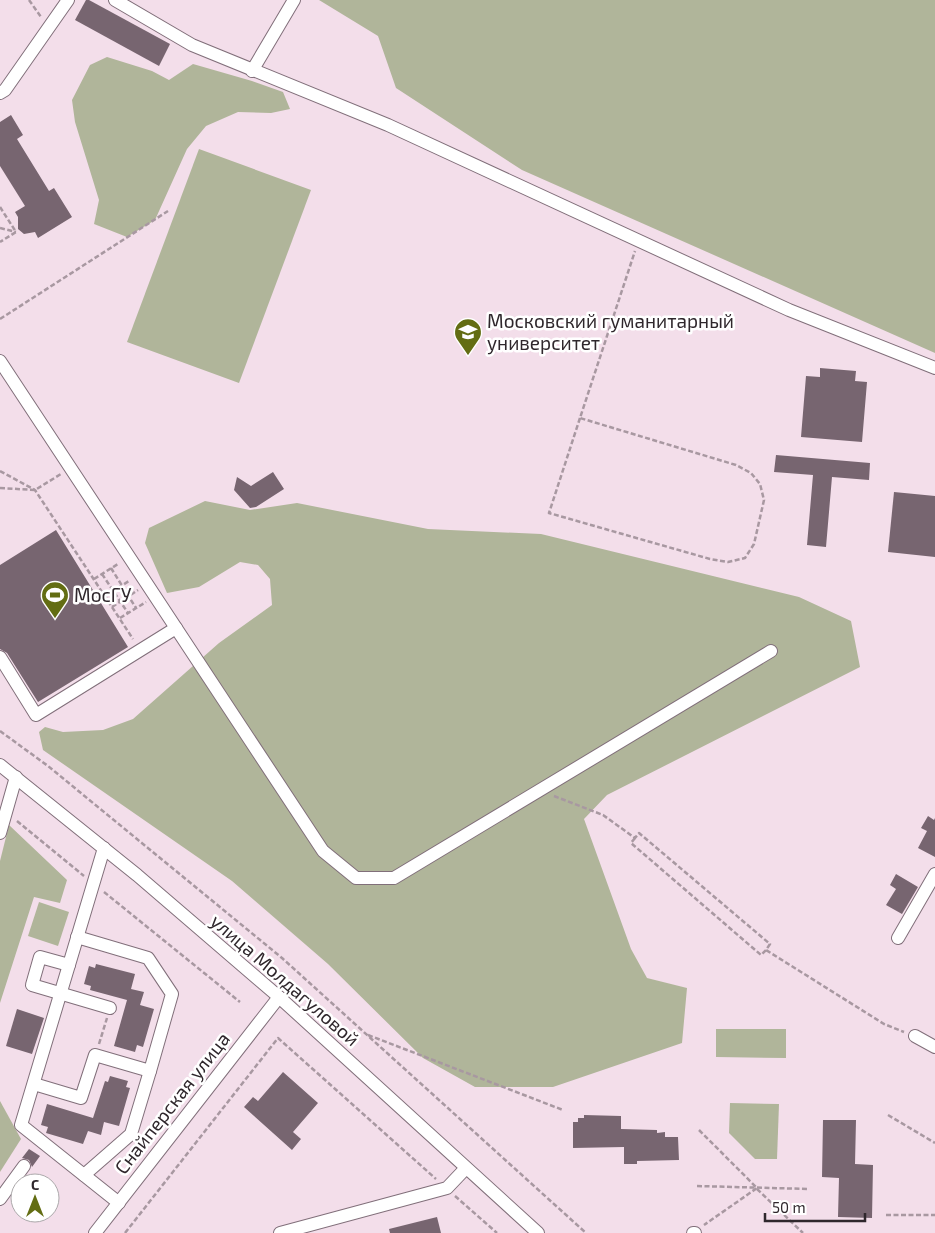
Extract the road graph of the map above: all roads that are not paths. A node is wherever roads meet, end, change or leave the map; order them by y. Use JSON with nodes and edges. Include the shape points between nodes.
{"nodes":[{"id":1,"x":68,"y":0,"type":"edge"},
{"id":2,"x":115,"y":0,"type":"edge"},
{"id":3,"x":294,"y":0,"type":"edge"},
{"id":4,"x":252,"y":71,"type":"junction"},
{"id":5,"x":0,"y":93,"type":"edge"},
{"id":6,"x":0,"y":362,"type":"edge"},
{"id":7,"x":935,"y":368,"type":"edge"},
{"id":8,"x":176,"y":628,"type":"junction"},
{"id":9,"x":771,"y":650,"type":"dead end"},
{"id":10,"x":0,"y":657,"type":"edge"},
{"id":11,"x":0,"y":765,"type":"edge"},
{"id":12,"x":16,"y":777,"type":"junction"},
{"id":13,"x":0,"y":832,"type":"edge"},
{"id":14,"x":104,"y":848,"type":"junction"},
{"id":15,"x":935,"y":874,"type":"edge"},
{"id":16,"x":77,"y":937,"type":"junction"},
{"id":17,"x":898,"y":938,"type":"dead end"},
{"id":18,"x":69,"y":965,"type":"junction"},
{"id":19,"x":61,"y":993,"type":"junction"},
{"id":20,"x":279,"y":997,"type":"junction"},
{"id":21,"x":110,"y":1008,"type":"road end"},
{"id":22,"x":915,"y":1036,"type":"road end"},
{"id":23,"x":935,"y":1048,"type":"edge"},
{"id":24,"x":150,"y":1071,"type":"junction"},
{"id":25,"x":34,"y":1084,"type":"junction"},
{"id":26,"x":24,"y":1166,"type":"dead end"},
{"id":27,"x":466,"y":1168,"type":"junction"},
{"id":28,"x":84,"y":1175,"type":"junction"},
{"id":29,"x":0,"y":1199,"type":"edge"},
{"id":30,"x":119,"y":1203,"type":"junction"},
{"id":31,"x":95,"y":1233,"type":"edge"},
{"id":32,"x":280,"y":1233,"type":"edge"},
{"id":33,"x":538,"y":1233,"type":"edge"}],
"edges":[{"from":1,"to":5,"type":"street"},
{"from":2,"to":4,"type":"street","via":[[192,45]]},
{"from":3,"to":4,"type":"street"},
{"from":4,"to":7,"type":"street","via":[[388,125],[789,310]]},
{"from":6,"to":8,"type":"street"},
{"from":8,"to":9,"type":"street","via":[[323,851],[356,878],[394,878]]},
{"from":8,"to":10,"type":"street","via":[[36,715]]},
{"from":11,"to":12,"type":"street","name":"улица Молдагуловой"},
{"from":12,"to":13,"type":"street"},
{"from":12,"to":14,"type":"street","name":"улица Молдагуловой"},
{"from":14,"to":16,"type":"street"},
{"from":14,"to":20,"type":"street","name":"улица Молдагуловой"},
{"from":15,"to":17,"type":"street"},
{"from":16,"to":18,"type":"street"},
{"from":16,"to":24,"type":"street","via":[[148,958],[172,994]]},
{"from":18,"to":19,"type":"street"},
{"from":18,"to":19,"type":"street","via":[[40,957],[32,985]]},
{"from":19,"to":21,"type":"street"},
{"from":19,"to":25,"type":"street"},
{"from":20,"to":27,"type":"street","name":"улица Молдагуловой"},
{"from":20,"to":30,"type":"street","name":"Снайперская улица"},
{"from":22,"to":23,"type":"street"},
{"from":24,"to":25,"type":"street","via":[[95,1055],[81,1098]]},
{"from":24,"to":28,"type":"street","via":[[131,1134]]},
{"from":25,"to":28,"type":"street","via":[[21,1125]]},
{"from":26,"to":29,"type":"street"},
{"from":27,"to":32,"type":"street","via":[[447,1188]]},
{"from":27,"to":33,"type":"street","name":"улица Молдагуловой"},
{"from":28,"to":30,"type":"street"},
{"from":30,"to":31,"type":"street","name":"Снайперская улица"}]}
